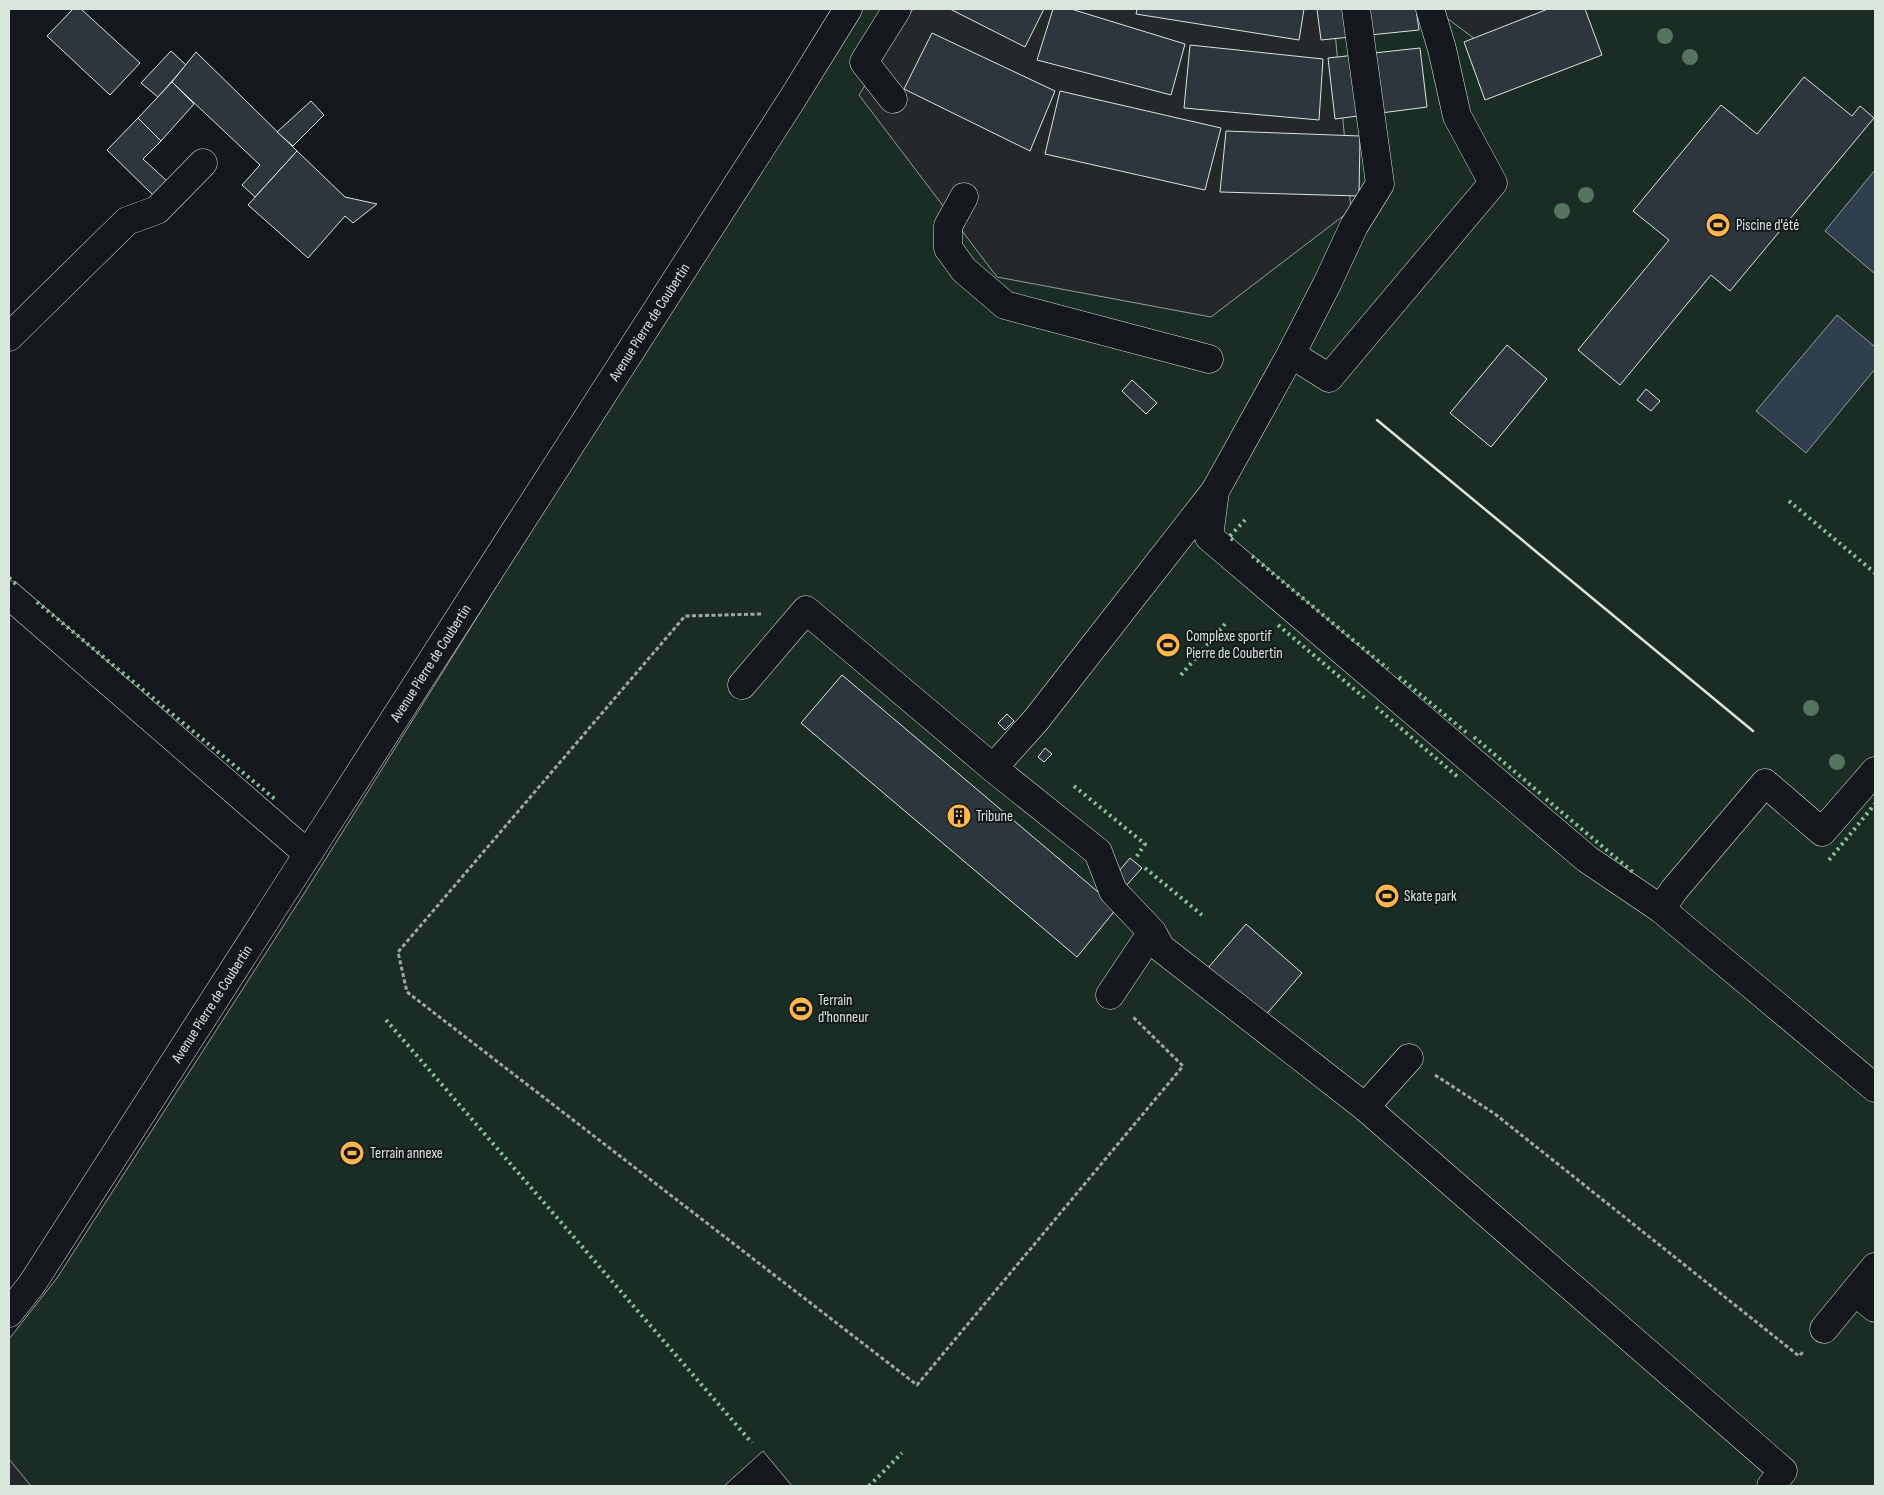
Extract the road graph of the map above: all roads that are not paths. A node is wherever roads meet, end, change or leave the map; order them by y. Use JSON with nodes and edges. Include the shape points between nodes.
{"nodes":[{"id":1,"x":848,"y":9,"type":"edge"},
{"id":2,"x":897,"y":9,"type":"edge"},
{"id":3,"x":1356,"y":9,"type":"edge"},
{"id":4,"x":1430,"y":9,"type":"edge"},
{"id":5,"x":893,"y":99,"type":"dead end"},
{"id":6,"x":204,"y":162,"type":"dead end"},
{"id":7,"x":964,"y":197,"type":"dead end"},
{"id":8,"x":9,"y":337,"type":"edge"},
{"id":9,"x":1291,"y":354,"type":"junction"},
{"id":10,"x":1209,"y":360,"type":"dead end"},
{"id":11,"x":1215,"y":491,"type":"junction"},
{"id":12,"x":9,"y":595,"type":"edge"},
{"id":13,"x":742,"y":685,"type":"dead end"},
{"id":14,"x":993,"y":768,"type":"junction"},
{"id":15,"x":1875,"y":771,"type":"edge"},
{"id":16,"x":308,"y":854,"type":"junction"},
{"id":17,"x":1661,"y":909,"type":"junction"},
{"id":18,"x":1152,"y":932,"type":"junction"},
{"id":19,"x":1110,"y":995,"type":"road end"},
{"id":20,"x":1409,"y":1058,"type":"road end"},
{"id":21,"x":1875,"y":1088,"type":"edge"},
{"id":22,"x":1365,"y":1107,"type":"junction"},
{"id":23,"x":1875,"y":1267,"type":"edge"},
{"id":24,"x":1865,"y":1300,"type":"edge"},
{"id":25,"x":9,"y":1313,"type":"edge"},
{"id":26,"x":1824,"y":1329,"type":"road end"},
{"id":27,"x":1771,"y":1486,"type":"edge"}],
"edges":[{"from":1,"to":16,"type":"street","name":"Avenue Pierre de Coubertin"},
{"from":2,"to":5,"type":"street","via":[[864,62]]},
{"from":3,"to":9,"type":"street","via":[[1380,184],[1354,226]]},
{"from":4,"to":9,"type":"street","via":[[1456,116],[1493,183],[1329,378]]},
{"from":6,"to":8,"type":"street","via":[[157,210],[127,221]]},
{"from":7,"to":10,"type":"street","via":[[948,226],[948,248],[964,270],[1005,305]]},
{"from":9,"to":11,"type":"street"},
{"from":11,"to":14,"type":"street","via":[[1036,720]]},
{"from":11,"to":17,"type":"street","via":[[1209,537],[1587,859]]},
{"from":12,"to":16,"type":"street"},
{"from":13,"to":14,"type":"street","via":[[806,610]]},
{"from":14,"to":18,"type":"street","via":[[1098,852],[1113,891]]},
{"from":15,"to":17,"type":"street","via":[[1822,832],[1765,783]]},
{"from":16,"to":25,"type":"street","name":"Avenue Pierre de Coubertin","via":[[32,1284]]},
{"from":17,"to":21,"type":"street"},
{"from":18,"to":19,"type":"street"},
{"from":18,"to":22,"type":"street","via":[[1161,948]]},
{"from":20,"to":22,"type":"street"},
{"from":22,"to":27,"type":"street","via":[[1783,1471]]},
{"from":23,"to":24,"type":"street"},
{"from":24,"to":26,"type":"street"}]}
